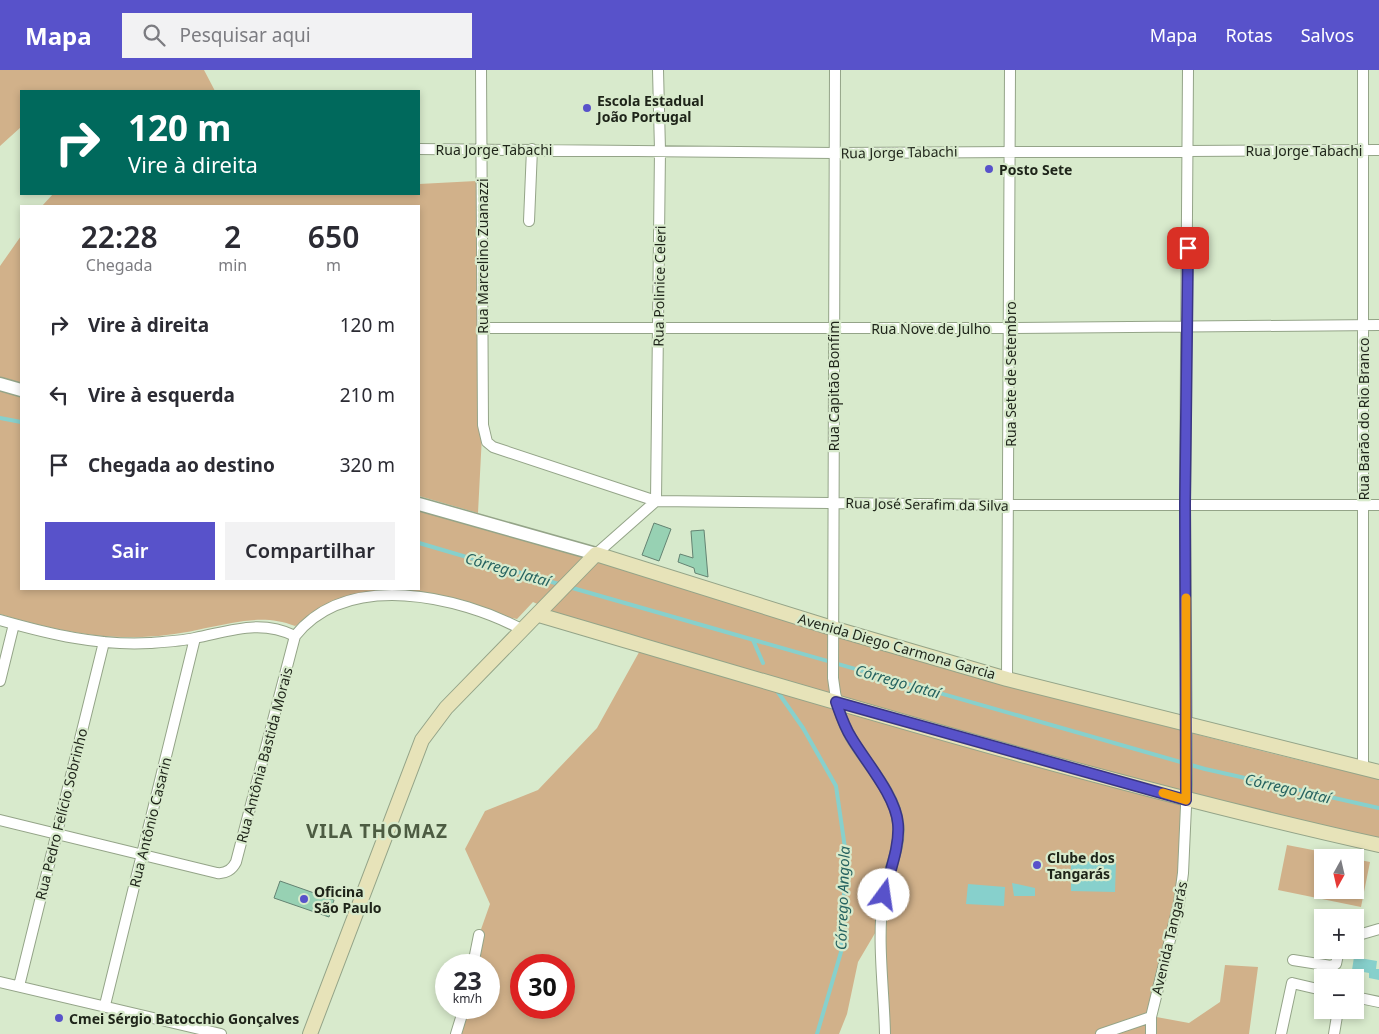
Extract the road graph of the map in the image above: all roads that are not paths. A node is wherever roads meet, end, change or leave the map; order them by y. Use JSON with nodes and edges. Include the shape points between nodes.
{"nodes":[{"id":1,"x":481,"y":70,"type":"edge"},
{"id":2,"x":658,"y":70,"type":"edge"},
{"id":3,"x":835,"y":70,"type":"edge"},
{"id":4,"x":1010,"y":70,"type":"edge"},
{"id":5,"x":1188,"y":70,"type":"edge"},
{"id":6,"x":1363,"y":70,"type":"edge"},
{"id":7,"x":481,"y":148,"type":"junction"},
{"id":8,"x":420,"y":149,"type":"edge"},
{"id":9,"x":532,"y":149,"type":"junction"},
{"id":10,"x":660,"y":150,"type":"junction"},
{"id":11,"x":1188,"y":150,"type":"junction"},
{"id":12,"x":1363,"y":150,"type":"junction"},
{"id":13,"x":1379,"y":150,"type":"edge"},
{"id":14,"x":1010,"y":151,"type":"junction"},
{"id":15,"x":834,"y":153,"type":"junction"},
{"id":16,"x":529,"y":221,"type":"dead end"},
{"id":17,"x":1363,"y":324,"type":"junction"},
{"id":18,"x":1379,"y":324,"type":"edge"},
{"id":19,"x":1188,"y":326,"type":"junction"},
{"id":20,"x":833,"y":327,"type":"junction"},
{"id":21,"x":482,"y":328,"type":"junction"},
{"id":22,"x":659,"y":328,"type":"junction"},
{"id":23,"x":1010,"y":328,"type":"junction"},
{"id":24,"x":0,"y":384,"type":"edge"},
{"id":25,"x":20,"y":390,"type":"edge"},
{"id":26,"x":487,"y":442,"type":"joint"},
{"id":27,"x":656,"y":501,"type":"junction"},
{"id":28,"x":833,"y":503,"type":"junction"},
{"id":29,"x":420,"y":504,"type":"edge"},
{"id":30,"x":1185,"y":504,"type":"junction"},
{"id":31,"x":1009,"y":505,"type":"junction"},
{"id":32,"x":1379,"y":505,"type":"edge"},
{"id":33,"x":1363,"y":506,"type":"junction"},
{"id":34,"x":593,"y":558,"type":"junction"},
{"id":35,"x":544,"y":610,"type":"junction"},
{"id":36,"x":0,"y":620,"type":"edge"},
{"id":37,"x":14,"y":624,"type":"junction"},
{"id":38,"x":832,"y":628,"type":"junction"},
{"id":39,"x":523,"y":630,"type":"junction"},
{"id":40,"x":295,"y":636,"type":"junction"},
{"id":41,"x":195,"y":638,"type":"junction"},
{"id":42,"x":104,"y":642,"type":"junction"},
{"id":43,"x":1007,"y":679,"type":"junction"},
{"id":44,"x":0,"y":681,"type":"edge"},
{"id":45,"x":836,"y":702,"type":"junction"},
{"id":46,"x":1187,"y":724,"type":"junction"},
{"id":47,"x":1363,"y":769,"type":"junction"},
{"id":48,"x":1379,"y":772,"type":"edge"},
{"id":49,"x":1186,"y":800,"type":"junction"},
{"id":50,"x":0,"y":820,"type":"edge"},
{"id":51,"x":56,"y":834,"type":"junction"},
{"id":52,"x":1379,"y":845,"type":"edge"},
{"id":53,"x":142,"y":855,"type":"junction"},
{"id":54,"x":1379,"y":929,"type":"edge"},
{"id":55,"x":1364,"y":933,"type":"edge"},
{"id":56,"x":479,"y":935,"type":"dead end"},
{"id":57,"x":475,"y":954,"type":"edge"},
{"id":58,"x":1337,"y":959,"type":"edge"},
{"id":59,"x":1293,"y":960,"type":"dead end"},
{"id":60,"x":0,"y":982,"type":"edge"},
{"id":61,"x":19,"y":986,"type":"junction"},
{"id":62,"x":1314,"y":988,"type":"edge"},
{"id":63,"x":1364,"y":998,"type":"edge"},
{"id":64,"x":1379,"y":1002,"type":"edge"},
{"id":65,"x":105,"y":1005,"type":"junction"},
{"id":66,"x":1151,"y":1016,"type":"junction"},
{"id":67,"x":461,"y":1019,"type":"edge"},
{"id":68,"x":1336,"y":1019,"type":"edge"},
{"id":69,"x":221,"y":1034,"type":"edge"},
{"id":70,"x":310,"y":1034,"type":"edge"},
{"id":71,"x":456,"y":1034,"type":"edge"},
{"id":72,"x":885,"y":1034,"type":"edge"},
{"id":73,"x":1100,"y":1034,"type":"edge"},
{"id":74,"x":1151,"y":1034,"type":"edge"},
{"id":75,"x":1281,"y":1034,"type":"edge"},
{"id":76,"x":1334,"y":1034,"type":"edge"}],
"edges":[{"from":1,"to":7,"type":"street","name":"Rua Marcelino Zuanazzi"},
{"from":2,"to":10,"type":"street","name":"Rua Polinice Celeri"},
{"from":3,"to":15,"type":"street","name":"Rua Capitão Bonfim"},
{"from":4,"to":14,"type":"street","name":"Rua Sete de Setembro"},
{"from":5,"to":11,"type":"street","name":"Avenida Tangarás"},
{"from":6,"to":12,"type":"street","name":"Rua Barão do Rio Branco"},
{"from":7,"to":8,"type":"street","name":"Rua Jorge Tabachi"},
{"from":7,"to":9,"type":"street","name":"Rua Jorge Tabachi"},
{"from":7,"to":21,"type":"street","name":"Rua Marcelino Zuanazzi"},
{"from":9,"to":10,"type":"street","name":"Rua Jorge Tabachi"},
{"from":9,"to":16,"type":"street"},
{"from":10,"to":15,"type":"street","name":"Rua Jorge Tabachi"},
{"from":10,"to":22,"type":"street","name":"Rua Polinice Celeri"},
{"from":11,"to":12,"type":"street","name":"Rua Jorge Tabachi"},
{"from":11,"to":14,"type":"street","name":"Rua Jorge Tabachi"},
{"from":11,"to":19,"type":"street","name":"Avenida Tangarás"},
{"from":12,"to":13,"type":"street","name":"Rua Jorge Tabachi"},
{"from":12,"to":17,"type":"street","name":"Rua Barão do Rio Branco"},
{"from":14,"to":15,"type":"street","name":"Rua Jorge Tabachi"},
{"from":14,"to":23,"type":"street","name":"Rua Sete de Setembro"},
{"from":15,"to":20,"type":"street","name":"Rua Capitão Bonfim"},
{"from":17,"to":18,"type":"street","name":"Rua Nove de Julho"},
{"from":17,"to":19,"type":"street","name":"Rua Nove de Julho"},
{"from":17,"to":33,"type":"street","name":"Rua Barão do Rio Branco"},
{"from":19,"to":23,"type":"street","name":"Rua Nove de Julho"},
{"from":19,"to":30,"type":"street","name":"Avenida Tangarás"},
{"from":20,"to":22,"type":"street","name":"Rua Nove de Julho"},
{"from":20,"to":23,"type":"street","name":"Rua Nove de Julho"},
{"from":20,"to":28,"type":"street","name":"Rua Capitão Bonfim"},
{"from":21,"to":22,"type":"street","name":"Rua Nove de Julho"},
{"from":21,"to":26,"type":"street","name":"Rua Marcelino Zuanazzi","via":[[483,425]]},
{"from":22,"to":27,"type":"street","name":"Rua Polinice Celeri"},
{"from":23,"to":31,"type":"street","name":"Rua Sete de Setembro"},
{"from":24,"to":25,"type":"street"},
{"from":26,"to":27,"type":"street","name":"Rua José Serafim da Silva","via":[[500,451]]},
{"from":27,"to":28,"type":"street","name":"Rua José Serafim da Silva"},
{"from":27,"to":34,"type":"street"},
{"from":28,"to":31,"type":"street","name":"Rua José Serafim da Silva"},
{"from":28,"to":38,"type":"street","name":"Rua Capitão Bonfim"},
{"from":29,"to":34,"type":"street","name":"Avenida Diego Carmona Garcia"},
{"from":30,"to":31,"type":"street","name":"Rua José Serafim da Silva"},
{"from":30,"to":33,"type":"street","name":"Rua José Serafim da Silva"},
{"from":30,"to":46,"type":"street","name":"Avenida Tangarás"},
{"from":31,"to":43,"type":"street","name":"Rua Sete de Setembro"},
{"from":32,"to":33,"type":"street","name":"Rua José Serafim da Silva"},
{"from":33,"to":47,"type":"street","name":"Rua Barão do Rio Branco"},
{"from":34,"to":35,"type":"main road"},
{"from":34,"to":38,"type":"main road","name":"Avenida Diego Carmona Garcia"},
{"from":35,"to":39,"type":"main road"},
{"from":35,"to":45,"type":"main road"},
{"from":36,"to":37,"type":"street"},
{"from":37,"to":42,"type":"street"},
{"from":37,"to":44,"type":"street"},
{"from":38,"to":43,"type":"main road","name":"Avenida Diego Carmona Garcia"},
{"from":38,"to":45,"type":"street","name":"Rua Capitão Bonfim"},
{"from":39,"to":40,"type":"street","via":[[476,609],[412,597],[381,595],[349,599],[325,610],[306,622]]},
{"from":39,"to":70,"type":"main road","via":[[446,708],[422,740]]},
{"from":40,"to":41,"type":"street","via":[[272,628],[248,626]]},
{"from":40,"to":53,"type":"street","name":"Rua Antônia Bastida Morais","via":[[236,862],[228,871],[217,873]]},
{"from":41,"to":42,"type":"street","via":[[149,643]]},
{"from":41,"to":53,"type":"street","name":"Rua Antônio Casarin"},
{"from":42,"to":51,"type":"street","name":"Rua Pedro Felício Sobrinho"},
{"from":43,"to":46,"type":"main road","name":"Avenida Diego Carmona Garcia"},
{"from":45,"to":49,"type":"main road"},
{"from":45,"to":72,"type":"street","name":"Rua Capitão Bonfim","via":[[850,736],[872,768],[898,822],[881,922]]},
{"from":46,"to":47,"type":"main road","name":"Avenida Diego Carmona Garcia"},
{"from":46,"to":49,"type":"street","name":"Avenida Tangarás"},
{"from":47,"to":48,"type":"main road","name":"Avenida Diego Carmona Garcia"},
{"from":49,"to":52,"type":"main road"},
{"from":49,"to":66,"type":"street","name":"Avenida Tangarás","via":[[1179,903]]},
{"from":50,"to":51,"type":"street"},
{"from":51,"to":53,"type":"street"},
{"from":51,"to":61,"type":"street","name":"Rua Pedro Felício Sobrinho"},
{"from":53,"to":65,"type":"street","name":"Rua Antônio Casarin"},
{"from":54,"to":55,"type":"street"},
{"from":56,"to":57,"type":"street"},
{"from":58,"to":59,"type":"street","via":[[1331,966]]},
{"from":60,"to":61,"type":"street"},
{"from":61,"to":65,"type":"street"},
{"from":62,"to":75,"type":"street","via":[[1292,983]]},
{"from":63,"to":64,"type":"street"},
{"from":65,"to":69,"type":"street"},
{"from":66,"to":73,"type":"street"},
{"from":66,"to":74,"type":"street","name":"Avenida Tangarás"},
{"from":67,"to":71,"type":"street"},
{"from":68,"to":76,"type":"street"}]}
